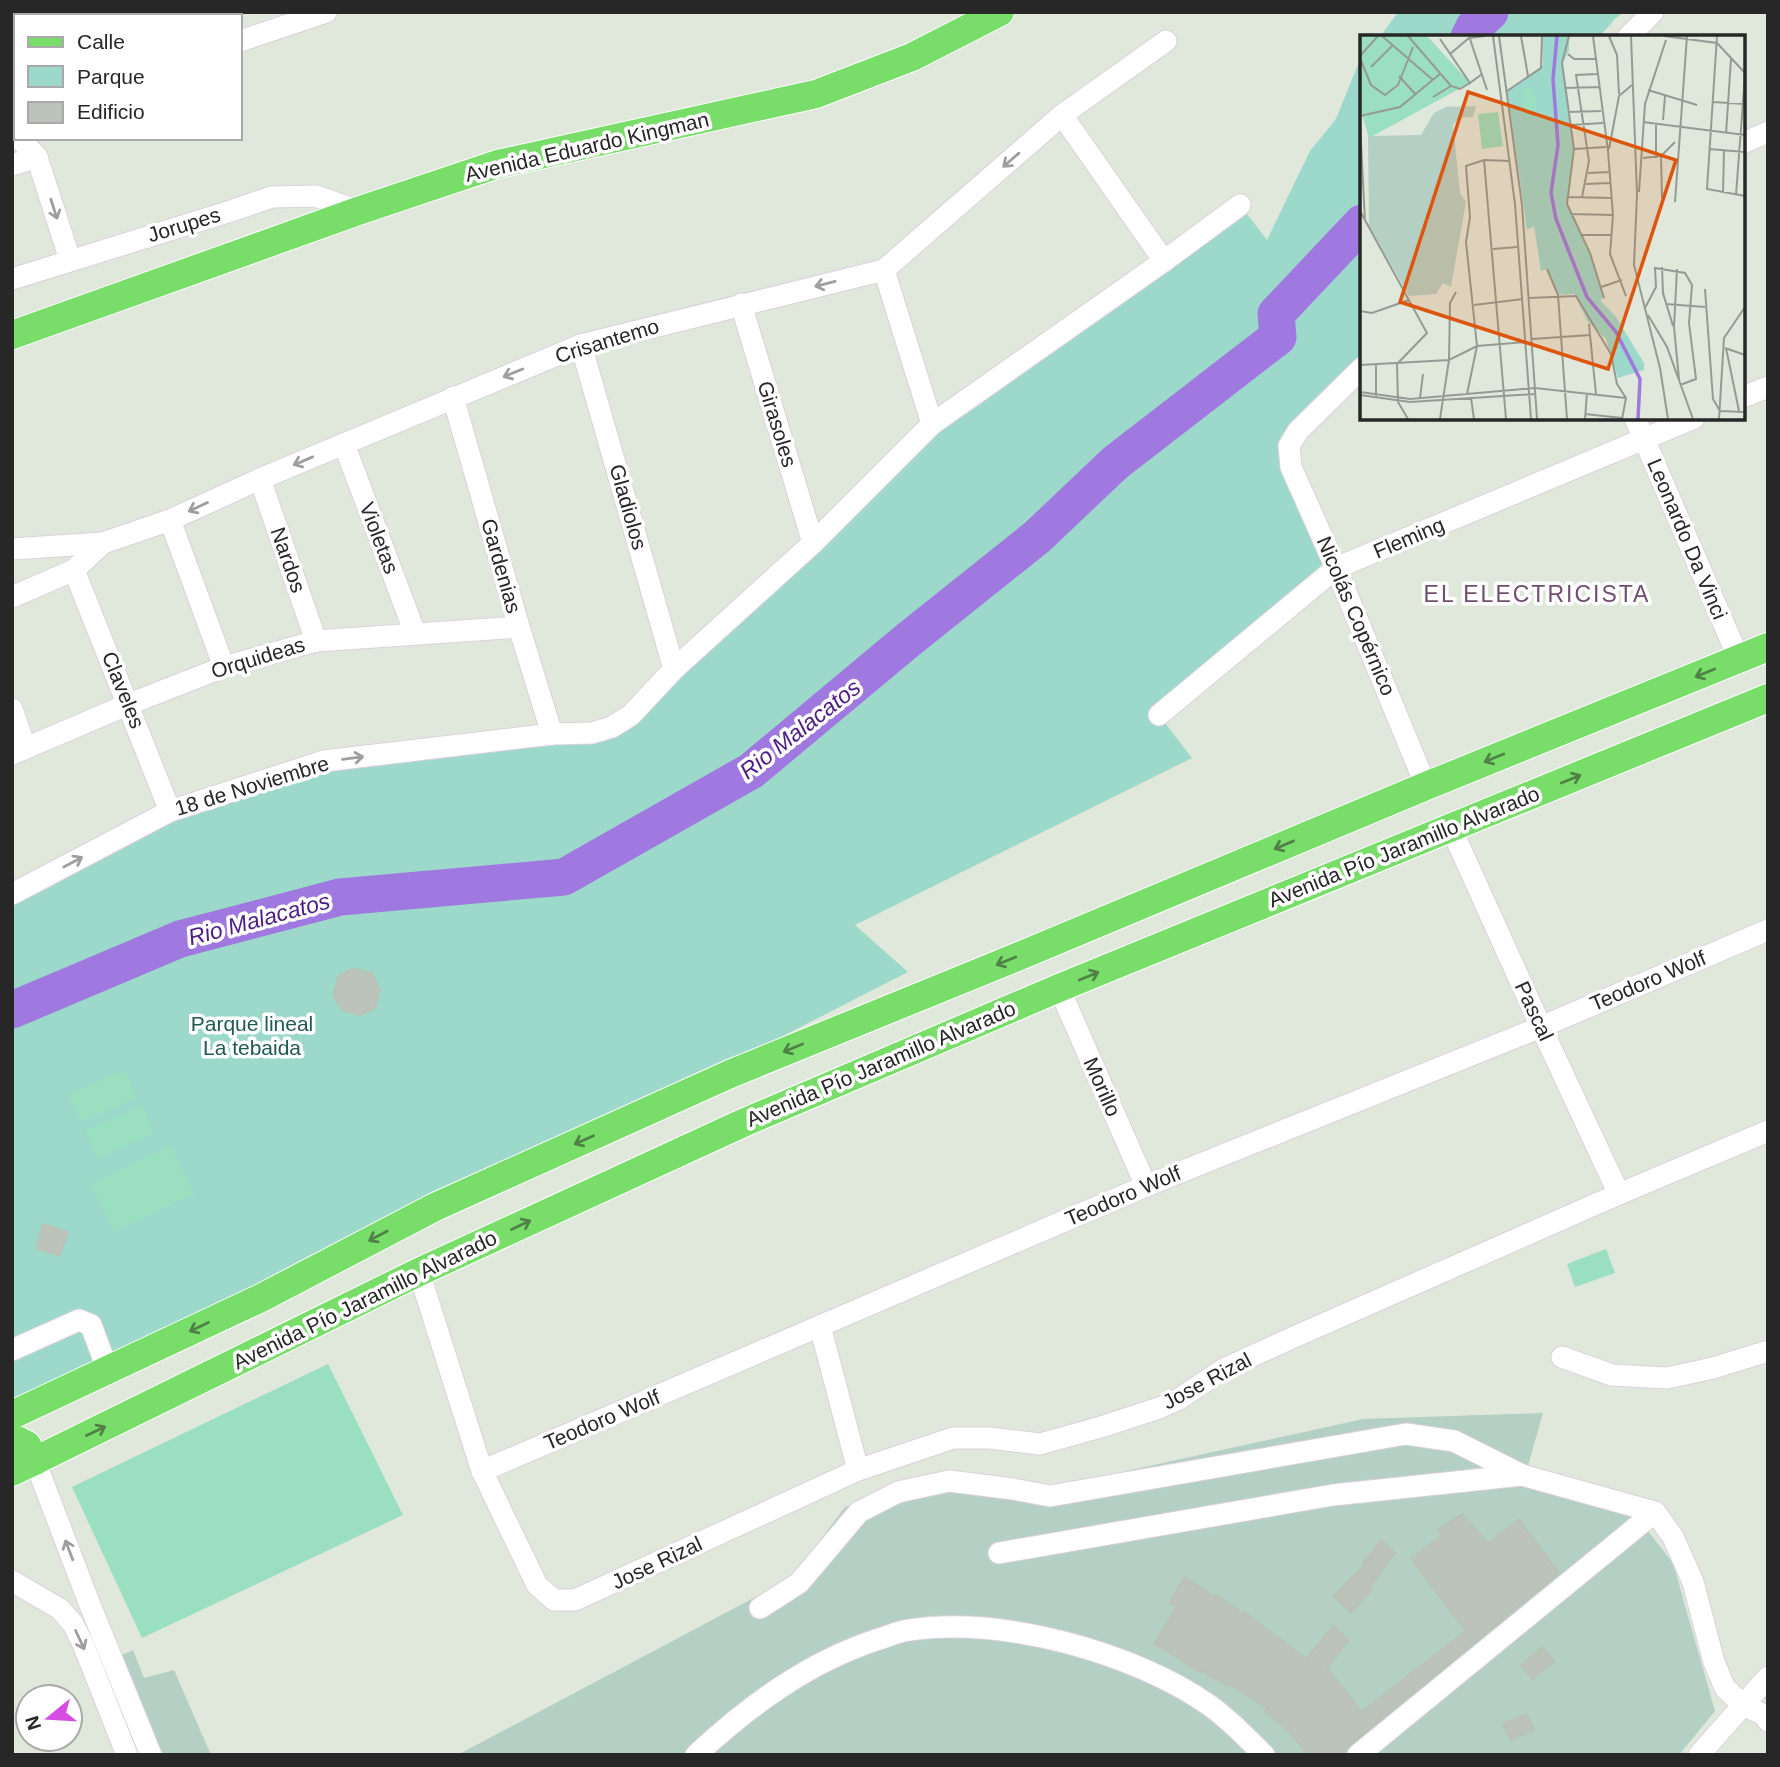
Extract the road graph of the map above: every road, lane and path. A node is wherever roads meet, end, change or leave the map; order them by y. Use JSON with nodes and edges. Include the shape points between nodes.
{"nodes":[{"id":1,"x":326,"y":12,"type":"edge"},
{"id":2,"x":1000,"y":12,"type":"edge"},
{"id":3,"x":1653,"y":12,"type":"edge"},
{"id":4,"x":1630,"y":35,"type":"edge"},
{"id":5,"x":242,"y":40,"type":"edge"},
{"id":6,"x":1167,"y":41,"type":"dead end"},
{"id":7,"x":1062,"y":115,"type":"junction"},
{"id":8,"x":1768,"y":132,"type":"edge"},
{"id":9,"x":21,"y":140,"type":"edge"},
{"id":10,"x":1745,"y":142,"type":"edge"},
{"id":11,"x":37,"y":157,"type":"junction"},
{"id":12,"x":12,"y":165,"type":"edge"},
{"id":13,"x":1240,"y":205,"type":"dead end"},
{"id":14,"x":358,"y":211,"type":"junction"},
{"id":15,"x":70,"y":260,"type":"junction"},
{"id":16,"x":1164,"y":261,"type":"junction"},
{"id":17,"x":884,"y":270,"type":"junction"},
{"id":18,"x":12,"y":279,"type":"edge"},
{"id":19,"x":741,"y":304,"type":"junction"},
{"id":20,"x":12,"y":335,"type":"edge"},
{"id":21,"x":581,"y":345,"type":"junction"},
{"id":22,"x":1360,"y":370,"type":"edge"},
{"id":23,"x":1768,"y":387,"type":"edge"},
{"id":24,"x":1745,"y":396,"type":"edge"},
{"id":25,"x":453,"y":397,"type":"junction"},
{"id":26,"x":1636,"y":420,"type":"edge"},
{"id":27,"x":1689,"y":420,"type":"edge"},
{"id":28,"x":932,"y":424,"type":"junction"},
{"id":29,"x":1644,"y":439,"type":"junction"},
{"id":30,"x":344,"y":444,"type":"junction"},
{"id":31,"x":260,"y":479,"type":"junction"},
{"id":32,"x":170,"y":520,"type":"junction"},
{"id":33,"x":103,"y":543,"type":"junction"},
{"id":34,"x":813,"y":543,"type":"junction"},
{"id":35,"x":12,"y":549,"type":"edge"},
{"id":36,"x":1336,"y":568,"type":"junction"},
{"id":37,"x":74,"y":570,"type":"junction"},
{"id":38,"x":12,"y":597,"type":"edge"},
{"id":39,"x":519,"y":627,"type":"junction"},
{"id":40,"x":415,"y":633,"type":"junction"},
{"id":41,"x":316,"y":641,"type":"junction"},
{"id":42,"x":1768,"y":647,"type":"edge"},
{"id":43,"x":1739,"y":659,"type":"junction"},
{"id":44,"x":224,"y":667,"type":"junction"},
{"id":45,"x":674,"y":669,"type":"junction"},
{"id":46,"x":1768,"y":698,"type":"edge"},
{"id":47,"x":129,"y":704,"type":"junction"},
{"id":48,"x":12,"y":709,"type":"edge"},
{"id":49,"x":1159,"y":715,"type":"dead end"},
{"id":50,"x":552,"y":734,"type":"junction"},
{"id":51,"x":19,"y":751,"type":"edge"},
{"id":52,"x":1426,"y":786,"type":"junction"},
{"id":53,"x":170,"y":811,"type":"junction"},
{"id":54,"x":1451,"y":828,"type":"junction"},
{"id":55,"x":12,"y":894,"type":"edge"},
{"id":56,"x":1768,"y":930,"type":"edge"},
{"id":57,"x":1059,"y":988,"type":"junction"},
{"id":58,"x":1541,"y":1027,"type":"junction"},
{"id":59,"x":1768,"y":1131,"type":"edge"},
{"id":60,"x":1146,"y":1186,"type":"junction"},
{"id":61,"x":1619,"y":1194,"type":"junction"},
{"id":62,"x":419,"y":1272,"type":"junction"},
{"id":63,"x":820,"y":1326,"type":"junction"},
{"id":64,"x":12,"y":1350,"type":"edge"},
{"id":65,"x":1768,"y":1351,"type":"edge"},
{"id":66,"x":1562,"y":1357,"type":"dead end"},
{"id":67,"x":108,"y":1371,"type":"junction"},
{"id":68,"x":12,"y":1415,"type":"edge"},
{"id":69,"x":12,"y":1442,"type":"edge"},
{"id":70,"x":24,"y":1467,"type":"edge"},
{"id":71,"x":858,"y":1470,"type":"junction"},
{"id":72,"x":482,"y":1471,"type":"junction"},
{"id":73,"x":1522,"y":1475,"type":"junction"},
{"id":74,"x":1655,"y":1512,"type":"junction"},
{"id":75,"x":999,"y":1553,"type":"dead end"},
{"id":76,"x":12,"y":1580,"type":"edge"},
{"id":77,"x":88,"y":1600,"type":"junction"},
{"id":78,"x":760,"y":1608,"type":"dead end"},
{"id":79,"x":60,"y":1609,"type":"junction"},
{"id":80,"x":1768,"y":1677,"type":"edge"},
{"id":81,"x":1743,"y":1705,"type":"junction"},
{"id":82,"x":1768,"y":1721,"type":"edge"},
{"id":83,"x":127,"y":1755,"type":"edge"},
{"id":84,"x":152,"y":1755,"type":"edge"},
{"id":85,"x":696,"y":1755,"type":"edge"},
{"id":86,"x":1265,"y":1755,"type":"edge"},
{"id":87,"x":1358,"y":1755,"type":"edge"},
{"id":88,"x":1699,"y":1755,"type":"edge"}],
"edges":[{"from":1,"to":5,"type":"street"},
{"from":2,"to":14,"type":"main road","name":"Avenida Eduardo Kingman","via":[[912,57],[816,94],[498,164]]},
{"from":3,"to":4,"type":"street"},
{"from":6,"to":7,"type":"street","name":"Crisantemo"},
{"from":7,"to":16,"type":"street"},
{"from":7,"to":17,"type":"street","name":"Crisantemo","one_way":true},
{"from":8,"to":10,"type":"street"},
{"from":9,"to":11,"type":"street"},
{"from":11,"to":12,"type":"street"},
{"from":11,"to":15,"type":"street","one_way":true},
{"from":13,"to":16,"type":"street","name":"18 de Noviembre"},
{"from":14,"to":15,"type":"street","name":"Jorupes","via":[[317,196],[272,197]]},
{"from":14,"to":20,"type":"main road","name":"Avenida Eduardo Kingman"},
{"from":15,"to":18,"type":"street","name":"Jorupes"},
{"from":16,"to":28,"type":"street","name":"18 de Noviembre"},
{"from":17,"to":19,"type":"street","name":"Crisantemo","one_way":true},
{"from":17,"to":28,"type":"street"},
{"from":19,"to":21,"type":"street","name":"Crisantemo"},
{"from":19,"to":34,"type":"street","name":"Girasoles"},
{"from":21,"to":25,"type":"street","name":"Crisantemo","one_way":true},
{"from":21,"to":45,"type":"street","name":"Gladiolos"},
{"from":22,"to":36,"type":"street","name":"Nicolás Copérnico","via":[[1298,431],[1289,446],[1291,467]]},
{"from":23,"to":24,"type":"street"},
{"from":25,"to":30,"type":"street","name":"Crisantemo"},
{"from":25,"to":39,"type":"street","name":"Gardenias"},
{"from":26,"to":29,"type":"street","name":"Leonardo Da Vinci"},
{"from":27,"to":29,"type":"street","name":"Fleming"},
{"from":28,"to":34,"type":"street","name":"18 de Noviembre"},
{"from":29,"to":36,"type":"street","name":"Fleming"},
{"from":29,"to":43,"type":"street","name":"Leonardo Da Vinci"},
{"from":30,"to":31,"type":"street","name":"Crisantemo","one_way":true},
{"from":30,"to":40,"type":"street","name":"Violetas"},
{"from":31,"to":32,"type":"street","name":"Crisantemo","one_way":true},
{"from":31,"to":41,"type":"street","name":"Nardos"},
{"from":32,"to":33,"type":"street","name":"Crisantemo"},
{"from":32,"to":44,"type":"street"},
{"from":33,"to":35,"type":"street"},
{"from":33,"to":37,"type":"street","name":"Crisantemo"},
{"from":34,"to":45,"type":"street","name":"18 de Noviembre"},
{"from":36,"to":49,"type":"street","name":"Fleming"},
{"from":36,"to":52,"type":"street","name":"Nicolás Copérnico"},
{"from":37,"to":38,"type":"street","name":"Crisantemo"},
{"from":37,"to":47,"type":"street","name":"Claveles"},
{"from":39,"to":40,"type":"street","name":"Orquideas"},
{"from":39,"to":50,"type":"street","name":"Gardenias"},
{"from":40,"to":41,"type":"street","name":"Orquideas"},
{"from":41,"to":44,"type":"street","name":"Orquideas"},
{"from":42,"to":43,"type":"main road"},
{"from":43,"to":52,"type":"main road","one_way":true},
{"from":44,"to":47,"type":"street","name":"Orquideas"},
{"from":45,"to":50,"type":"street","name":"18 de Noviembre","via":[[631,715],[612,727],[592,733]]},
{"from":54,"to":46,"type":"main road","name":"Avenida Pío Jaramillo Alvarado","one_way":true},
{"from":47,"to":51,"type":"street","name":"Orquideas"},
{"from":47,"to":53,"type":"street","name":"Claveles"},
{"from":48,"to":51,"type":"street"},
{"from":53,"to":50,"type":"street","name":"18 de Noviembre","one_way":true,"via":[[324,761]]},
{"from":52,"to":67,"type":"main road","one_way":true,"via":[[718,1079],[435,1207]]},
{"from":55,"to":53,"type":"street","name":"18 de Noviembre","one_way":true},
{"from":57,"to":54,"type":"main road","name":"Avenida Pío Jaramillo Alvarado","one_way":true},
{"from":54,"to":58,"type":"street","name":"Pascal"},
{"from":56,"to":58,"type":"street","name":"Teodoro Wolf"},
{"from":57,"to":60,"type":"street","name":"Morillo"},
{"from":62,"to":57,"type":"main road","name":"Avenida Pío Jaramillo Alvarado","one_way":true,"via":[[743,1123]]},
{"from":58,"to":60,"type":"street","name":"Teodoro Wolf"},
{"from":58,"to":61,"type":"street","name":"Pascal"},
{"from":59,"to":61,"type":"street","name":"Jose Rizal"},
{"from":60,"to":63,"type":"street","name":"Teodoro Wolf"},
{"from":61,"to":71,"type":"street","name":"Jose Rizal","via":[[1224,1369],[1159,1408],[1040,1444],[953,1438]]},
{"from":70,"to":62,"type":"main road","name":"Avenida Pío Jaramillo Alvarado","one_way":true},
{"from":62,"to":72,"type":"street"},
{"from":63,"to":71,"type":"street"},
{"from":63,"to":72,"type":"street","name":"Teodoro Wolf"},
{"from":64,"to":67,"type":"street","via":[[79,1320],[91,1325]]},
{"from":65,"to":66,"type":"street","via":[[1667,1378],[1612,1375]]},
{"from":67,"to":68,"type":"main road"},
{"from":69,"to":70,"type":"main road","via":[[27,1445]]},
{"from":77,"to":70,"type":"street","one_way":true},
{"from":71,"to":72,"type":"street","name":"Jose Rizal","via":[[575,1600],[554,1600],[537,1585]]},
{"from":73,"to":74,"type":"street"},
{"from":73,"to":75,"type":"street","via":[[1333,1495]]},
{"from":73,"to":78,"type":"street","via":[[1454,1441],[1406,1434],[1051,1496],[949,1481],[898,1492],[859,1512],[799,1583]]},
{"from":74,"to":81,"type":"street","via":[[1673,1537],[1693,1582],[1725,1688]]},
{"from":74,"to":87,"type":"street"},
{"from":76,"to":79,"type":"street"},
{"from":77,"to":79,"type":"street","via":[[71,1611]]},
{"from":77,"to":84,"type":"street"},
{"from":79,"to":83,"type":"street","one_way":true,"via":[[83,1644]]},
{"from":80,"to":81,"type":"street"},
{"from":81,"to":82,"type":"street"},
{"from":81,"to":88,"type":"street"},
{"from":85,"to":86,"type":"street","via":[[763,1698],[854,1647],[908,1630],[967,1626],[1085,1647],[1168,1681],[1209,1705]]}]}
